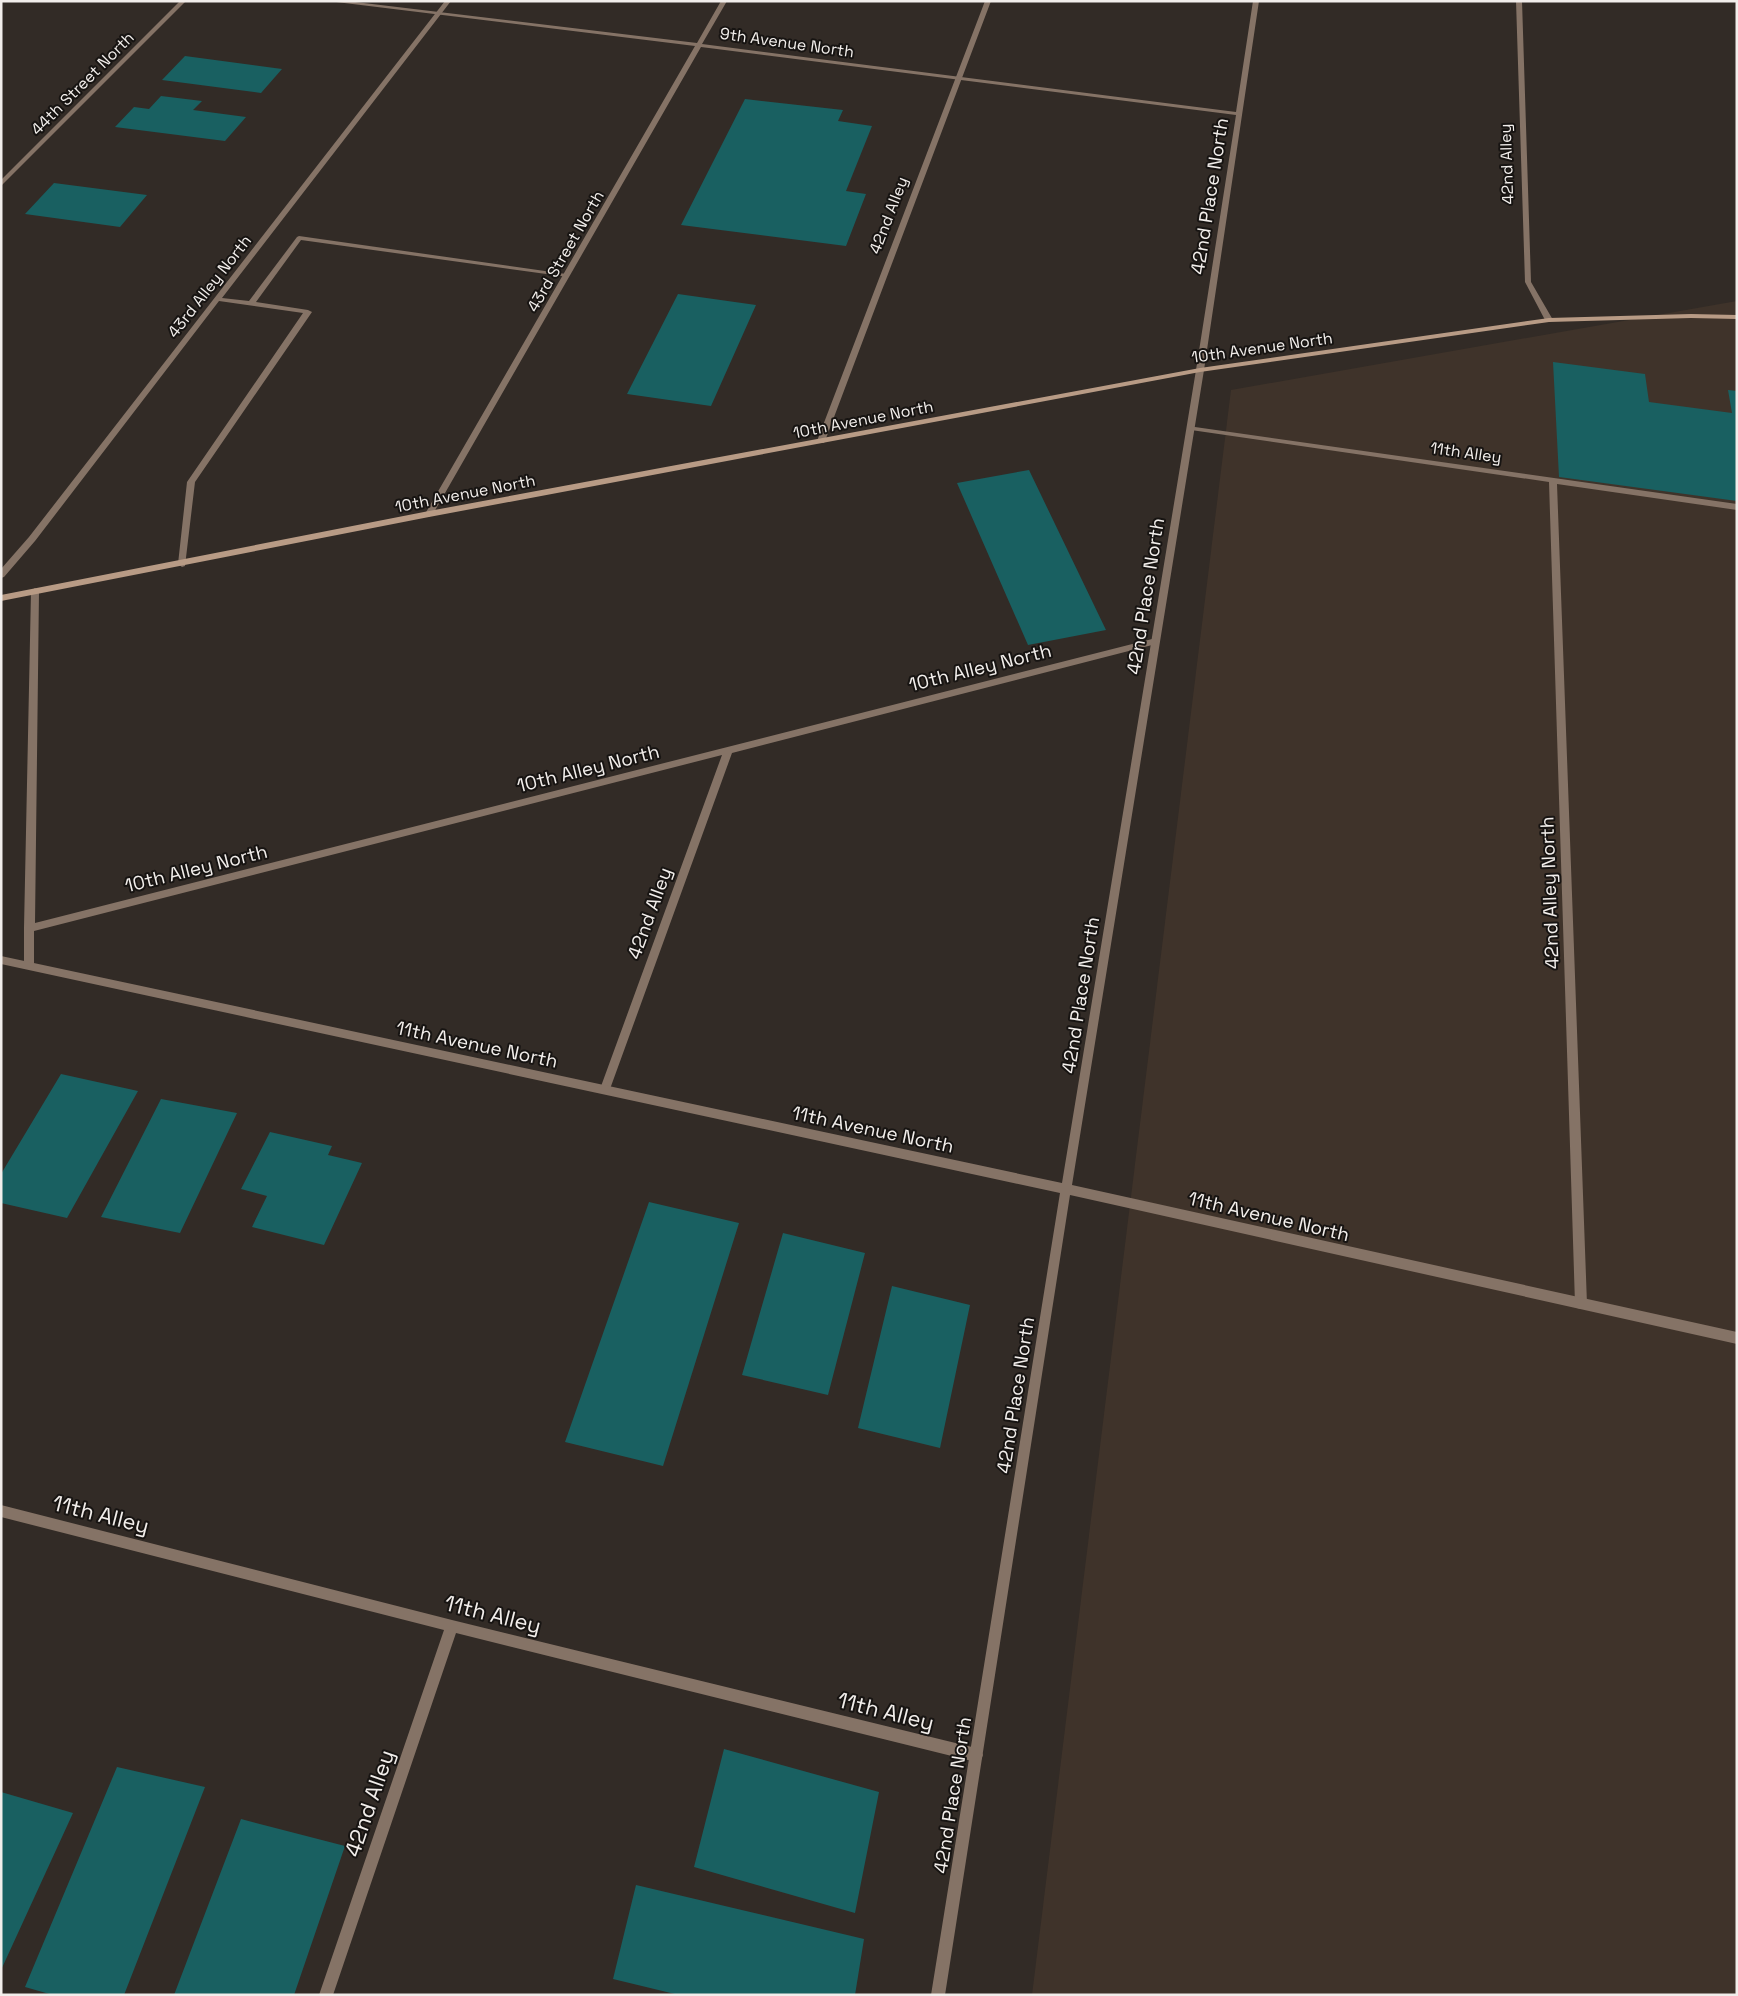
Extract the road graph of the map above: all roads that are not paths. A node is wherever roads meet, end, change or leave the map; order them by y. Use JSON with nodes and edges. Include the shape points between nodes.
{"nodes":[{"id":1,"x":183,"y":1,"type":"edge"},
{"id":2,"x":331,"y":1,"type":"edge"},
{"id":3,"x":448,"y":1,"type":"edge"},
{"id":4,"x":724,"y":1,"type":"edge"},
{"id":5,"x":988,"y":1,"type":"edge"},
{"id":6,"x":1256,"y":1,"type":"edge"},
{"id":7,"x":1518,"y":1,"type":"edge"},
{"id":8,"x":438,"y":14,"type":"junction"},
{"id":9,"x":699,"y":44,"type":"junction"},
{"id":10,"x":959,"y":79,"type":"junction"},
{"id":11,"x":1239,"y":114,"type":"junction"},
{"id":12,"x":1,"y":184,"type":"edge"},
{"id":13,"x":566,"y":276,"type":"junction"},
{"id":14,"x":217,"y":299,"type":"junction"},
{"id":15,"x":251,"y":304,"type":"junction"},
{"id":16,"x":1737,"y":317,"type":"edge"},
{"id":17,"x":1548,"y":320,"type":"junction"},
{"id":18,"x":1200,"y":370,"type":"junction"},
{"id":19,"x":1191,"y":428,"type":"junction"},
{"id":20,"x":820,"y":440,"type":"junction"},
{"id":21,"x":1553,"y":481,"type":"junction"},
{"id":22,"x":1737,"y":507,"type":"edge"},
{"id":23,"x":429,"y":514,"type":"junction"},
{"id":24,"x":182,"y":564,"type":"junction"},
{"id":25,"x":1,"y":575,"type":"edge"},
{"id":26,"x":35,"y":591,"type":"junction"},
{"id":27,"x":1,"y":598,"type":"edge"},
{"id":28,"x":1156,"y":640,"type":"junction"},
{"id":29,"x":728,"y":750,"type":"junction"},
{"id":30,"x":29,"y":928,"type":"junction"},
{"id":31,"x":1,"y":960,"type":"edge"},
{"id":32,"x":29,"y":965,"type":"junction"},
{"id":33,"x":605,"y":1089,"type":"junction"},
{"id":34,"x":1066,"y":1189,"type":"junction"},
{"id":35,"x":1581,"y":1304,"type":"junction"},
{"id":36,"x":1737,"y":1338,"type":"edge"},
{"id":37,"x":1,"y":1511,"type":"edge"},
{"id":38,"x":452,"y":1626,"type":"junction"},
{"id":39,"x":976,"y":1755,"type":"junction"},
{"id":40,"x":326,"y":1995,"type":"edge"},
{"id":41,"x":938,"y":1995,"type":"edge"}],
"edges":[{"from":1,"to":12,"type":"street","name":"44th Street North"},
{"from":2,"to":8,"type":"street","name":"9th Avenue North"},
{"from":3,"to":8,"type":"street","name":"43rd Alley North"},
{"from":4,"to":9,"type":"street","name":"43rd Street North"},
{"from":5,"to":10,"type":"street","name":"42nd Alley"},
{"from":6,"to":11,"type":"street","name":"42nd Place North"},
{"from":7,"to":17,"type":"street","name":"42nd Alley","via":[[1528,282]]},
{"from":8,"to":9,"type":"street","name":"9th Avenue North"},
{"from":8,"to":14,"type":"street","name":"43rd Alley North"},
{"from":9,"to":10,"type":"street","name":"9th Avenue North"},
{"from":9,"to":13,"type":"street","name":"43rd Street North"},
{"from":10,"to":11,"type":"street","name":"9th Avenue North"},
{"from":10,"to":20,"type":"street","name":"42nd Alley"},
{"from":11,"to":18,"type":"street","name":"42nd Place North"},
{"from":13,"to":15,"type":"street","via":[[299,238]]},
{"from":13,"to":23,"type":"street","name":"43rd Street North"},
{"from":14,"to":15,"type":"street"},
{"from":14,"to":25,"type":"street","name":"43rd Alley North"},
{"from":15,"to":24,"type":"street","via":[[308,312],[191,482]]},
{"from":16,"to":17,"type":"street","name":"10th Avenue North"},
{"from":17,"to":18,"type":"street","name":"10th Avenue North"},
{"from":18,"to":19,"type":"street","name":"42nd Place North"},
{"from":18,"to":20,"type":"street","name":"10th Avenue North"},
{"from":19,"to":21,"type":"street","name":"11th Alley"},
{"from":19,"to":28,"type":"street","name":"42nd Place North"},
{"from":20,"to":23,"type":"street","name":"10th Avenue North"},
{"from":21,"to":22,"type":"street","name":"11th Alley"},
{"from":21,"to":35,"type":"street","name":"42nd Alley North"},
{"from":23,"to":24,"type":"street","name":"10th Avenue North"},
{"from":24,"to":26,"type":"street","name":"10th Avenue North"},
{"from":26,"to":27,"type":"street","name":"10th Avenue North"},
{"from":26,"to":30,"type":"street"},
{"from":28,"to":29,"type":"street","name":"10th Alley North"},
{"from":28,"to":34,"type":"street","name":"42nd Place North"},
{"from":29,"to":30,"type":"street","name":"10th Alley North"},
{"from":29,"to":33,"type":"street","name":"42nd Alley"},
{"from":30,"to":32,"type":"street"},
{"from":31,"to":32,"type":"street","name":"11th Avenue North"},
{"from":32,"to":33,"type":"street","name":"11th Avenue North"},
{"from":33,"to":34,"type":"street","name":"11th Avenue North"},
{"from":34,"to":35,"type":"street","name":"11th Avenue North"},
{"from":34,"to":39,"type":"street","name":"42nd Place North"},
{"from":35,"to":36,"type":"street","name":"11th Avenue North"},
{"from":37,"to":38,"type":"street","name":"11th Alley"},
{"from":38,"to":39,"type":"street","name":"11th Alley"},
{"from":38,"to":40,"type":"street","name":"42nd Alley"},
{"from":39,"to":41,"type":"street","name":"42nd Place North"}]}
